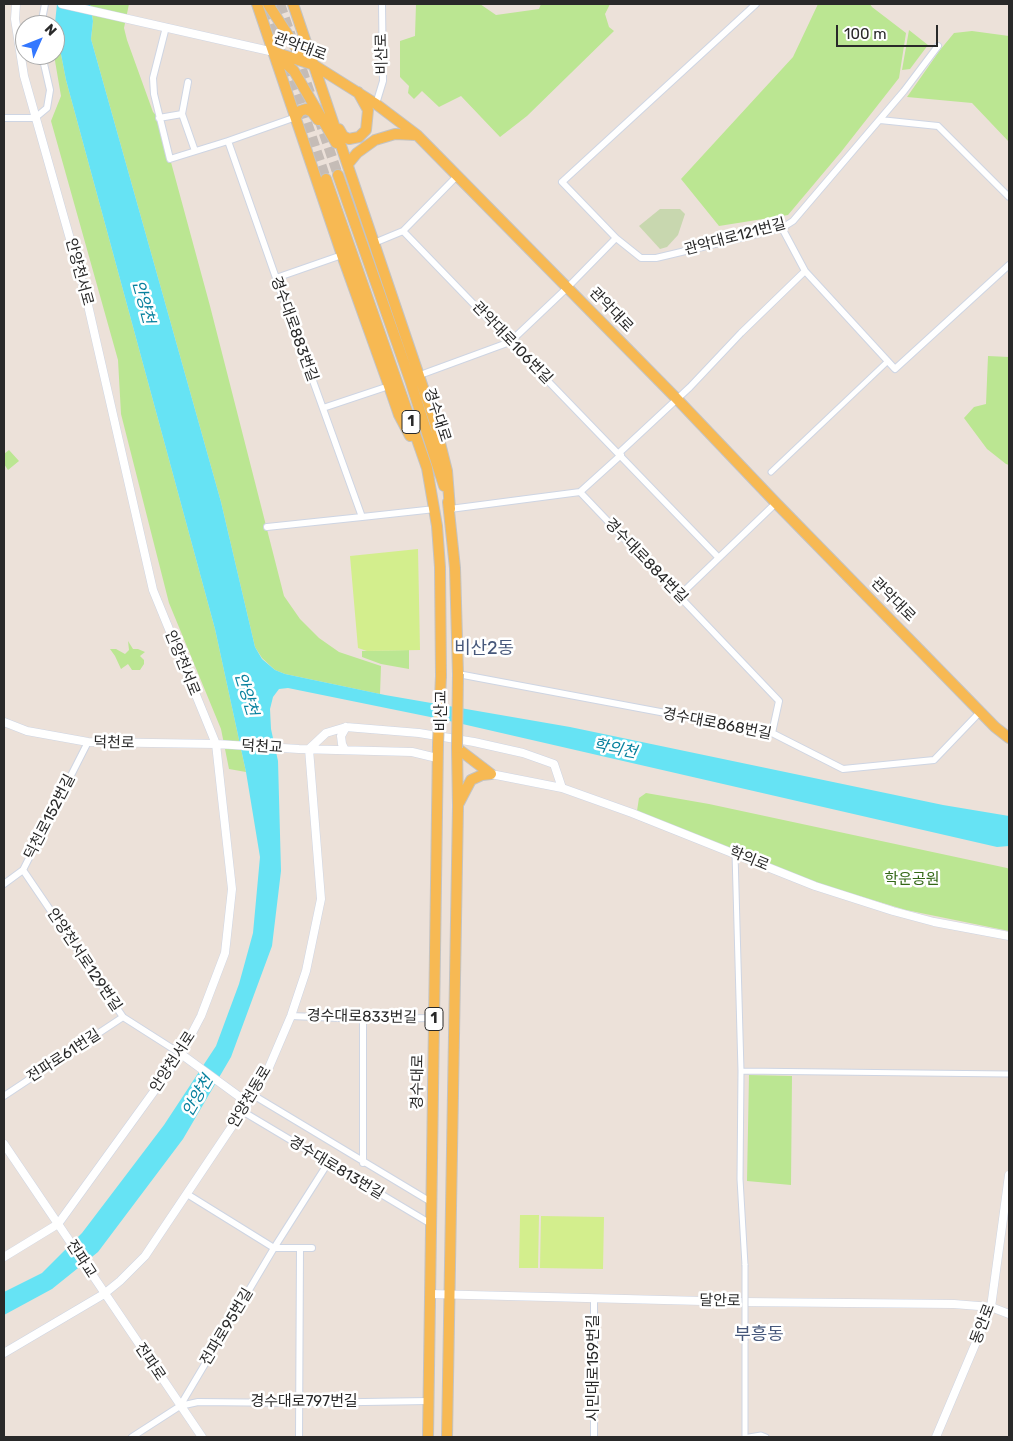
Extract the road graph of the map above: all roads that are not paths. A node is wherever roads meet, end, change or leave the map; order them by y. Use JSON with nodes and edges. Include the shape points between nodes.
{"nodes":[{"id":1,"x":16,"y":4,"type":"edge"},
{"id":2,"x":62,"y":4,"type":"edge"},
{"id":3,"x":257,"y":4,"type":"edge"},
{"id":4,"x":268,"y":4,"type":"edge"},
{"id":5,"x":293,"y":4,"type":"edge"},
{"id":6,"x":382,"y":4,"type":"edge"},
{"id":7,"x":756,"y":4,"type":"edge"},
{"id":8,"x":166,"y":27,"type":"junction"},
{"id":9,"x":938,"y":46,"type":"dead end"},
{"id":10,"x":274,"y":52,"type":"junction"},
{"id":11,"x":314,"y":64,"type":"junction"},
{"id":12,"x":44,"y":65,"type":"edge"},
{"id":13,"x":188,"y":82,"type":"dead end"},
{"id":14,"x":358,"y":91,"type":"junction"},
{"id":15,"x":376,"y":104,"type":"junction"},
{"id":16,"x":182,"y":114,"type":"junction"},
{"id":17,"x":296,"y":117,"type":"junction"},
{"id":18,"x":4,"y":118,"type":"edge"},
{"id":19,"x":35,"y":118,"type":"junction"},
{"id":20,"x":159,"y":118,"type":"junction"},
{"id":21,"x":880,"y":120,"type":"junction"},
{"id":22,"x":331,"y":125,"type":"junction"},
{"id":23,"x":417,"y":135,"type":"junction"},
{"id":24,"x":228,"y":141,"type":"junction"},
{"id":25,"x":194,"y":151,"type":"junction"},
{"id":26,"x":348,"y":164,"type":"junction"},
{"id":27,"x":338,"y":175,"type":"tunnel mouth"},
{"id":28,"x":457,"y":176,"type":"junction"},
{"id":29,"x":326,"y":179,"type":"tunnel mouth"},
{"id":30,"x":1009,"y":198,"type":"edge"},
{"id":31,"x":782,"y":228,"type":"junction"},
{"id":32,"x":403,"y":231,"type":"junction"},
{"id":33,"x":616,"y":238,"type":"junction"},
{"id":34,"x":374,"y":243,"type":"junction"},
{"id":35,"x":342,"y":255,"type":"junction"},
{"id":36,"x":1009,"y":265,"type":"edge"},
{"id":37,"x":805,"y":271,"type":"junction"},
{"id":38,"x":276,"y":278,"type":"junction"},
{"id":39,"x":568,"y":287,"type":"junction"},
{"id":40,"x":510,"y":342,"type":"junction"},
{"id":41,"x":888,"y":361,"type":"junction"},
{"id":42,"x":420,"y":375,"type":"junction"},
{"id":43,"x":389,"y":386,"type":"junction"},
{"id":44,"x":676,"y":398,"type":"junction"},
{"id":45,"x":323,"y":408,"type":"junction"},
{"id":46,"x":620,"y":454,"type":"junction"},
{"id":47,"x":427,"y":468,"type":"junction"},
{"id":48,"x":771,"y":472,"type":"dead end"},
{"id":49,"x":580,"y":492,"type":"junction"},
{"id":50,"x":776,"y":503,"type":"junction"},
{"id":51,"x":435,"y":509,"type":"junction"},
{"id":52,"x":450,"y":509,"type":"junction"},
{"id":53,"x":362,"y":517,"type":"junction"},
{"id":54,"x":267,"y":527,"type":"dead end"},
{"id":55,"x":718,"y":557,"type":"junction"},
{"id":56,"x":679,"y":596,"type":"junction"},
{"id":57,"x":458,"y":674,"type":"junction"},
{"id":58,"x":440,"y":676,"type":"joint"},
{"id":59,"x":981,"y":711,"type":"junction"},
{"id":60,"x":4,"y":722,"type":"edge"},
{"id":61,"x":346,"y":727,"type":"junction"},
{"id":62,"x":772,"y":733,"type":"junction"},
{"id":63,"x":1009,"y":738,"type":"edge"},
{"id":64,"x":88,"y":742,"type":"junction"},
{"id":65,"x":216,"y":744,"type":"junction"},
{"id":66,"x":438,"y":744,"type":"joint"},
{"id":67,"x":226,"y":746,"type":"joint"},
{"id":68,"x":457,"y":748,"type":"junction"},
{"id":69,"x":309,"y":749,"type":"junction"},
{"id":70,"x":345,"y":750,"type":"junction"},
{"id":71,"x":437,"y":758,"type":"junction"},
{"id":72,"x":491,"y":774,"type":"junction"},
{"id":73,"x":562,"y":788,"type":"junction"},
{"id":74,"x":458,"y":806,"type":"junction"},
{"id":75,"x":735,"y":852,"type":"junction"},
{"id":76,"x":24,"y":870,"type":"junction"},
{"id":77,"x":4,"y":884,"type":"edge"},
{"id":78,"x":1009,"y":936,"type":"edge"},
{"id":79,"x":291,"y":1016,"type":"junction"},
{"id":80,"x":124,"y":1017,"type":"junction"},
{"id":81,"x":434,"y":1018,"type":"junction"},
{"id":82,"x":363,"y":1019,"type":"junction"},
{"id":83,"x":181,"y":1054,"type":"junction"},
{"id":84,"x":741,"y":1071,"type":"junction"},
{"id":85,"x":1009,"y":1074,"type":"edge"},
{"id":86,"x":253,"y":1095,"type":"junction"},
{"id":87,"x":4,"y":1096,"type":"edge"},
{"id":88,"x":248,"y":1102,"type":"junction"},
{"id":89,"x":242,"y":1111,"type":"junction"},
{"id":90,"x":4,"y":1144,"type":"edge"},
{"id":91,"x":363,"y":1162,"type":"junction"},
{"id":92,"x":328,"y":1163,"type":"junction"},
{"id":93,"x":1009,"y":1175,"type":"edge"},
{"id":94,"x":187,"y":1194,"type":"junction"},
{"id":95,"x":431,"y":1202,"type":"junction"},
{"id":96,"x":431,"y":1224,"type":"junction"},
{"id":97,"x":60,"y":1227,"type":"junction"},
{"id":98,"x":274,"y":1248,"type":"junction"},
{"id":99,"x":300,"y":1248,"type":"junction"},
{"id":100,"x":312,"y":1248,"type":"dead end"},
{"id":101,"x":4,"y":1257,"type":"edge"},
{"id":102,"x":99,"y":1287,"type":"joint"},
{"id":103,"x":104,"y":1294,"type":"junction"},
{"id":104,"x":430,"y":1294,"type":"junction"},
{"id":105,"x":449,"y":1294,"type":"junction"},
{"id":106,"x":594,"y":1298,"type":"junction"},
{"id":107,"x":991,"y":1307,"type":"junction"},
{"id":108,"x":1009,"y":1314,"type":"edge"},
{"id":109,"x":4,"y":1353,"type":"edge"},
{"id":110,"x":429,"y":1401,"type":"junction"},
{"id":111,"x":299,"y":1403,"type":"junction"},
{"id":112,"x":180,"y":1406,"type":"junction"},
{"id":113,"x":132,"y":1437,"type":"edge"},
{"id":114,"x":202,"y":1437,"type":"edge"},
{"id":115,"x":299,"y":1437,"type":"edge"},
{"id":116,"x":429,"y":1437,"type":"edge"},
{"id":117,"x":446,"y":1437,"type":"edge"},
{"id":118,"x":594,"y":1437,"type":"edge"},
{"id":119,"x":747,"y":1437,"type":"edge"},
{"id":120,"x":766,"y":1437,"type":"edge"},
{"id":121,"x":936,"y":1437,"type":"edge"}],
"edges":[{"from":1,"to":19,"type":"street","name":"안양천서로","via":[[15,19],[24,76]]},
{"from":2,"to":8,"type":"street","name":"관악대로"},
{"from":3,"to":10,"type":"main road"},
{"from":4,"to":11,"type":"main road","via":[[297,49]]},
{"from":5,"to":11,"type":"main road"},
{"from":6,"to":15,"type":"street","name":"비산로","via":[[383,81]]},
{"from":7,"to":33,"type":"street","name":"관악대로121번길","via":[[562,182]]},
{"from":8,"to":10,"type":"street","name":"관악대로"},
{"from":8,"to":20,"type":"street","via":[[153,78]]},
{"from":9,"to":21,"type":"street","name":"관악대로121번길"},
{"from":10,"to":11,"type":"main road","name":"관악대로"},
{"from":10,"to":17,"type":"main road"},
{"from":10,"to":22,"type":"main road","via":[[294,71]]},
{"from":11,"to":14,"type":"main road","name":"관악대로"},
{"from":11,"to":22,"type":"main road"},
{"from":12,"to":19,"type":"street","via":[[50,90],[46,108]]},
{"from":13,"to":16,"type":"street"},
{"from":14,"to":15,"type":"main road","name":"관악대로"},
{"from":14,"to":22,"type":"main road","via":[[368,110],[366,130],[359,137],[349,139]]},
{"from":15,"to":23,"type":"main road","name":"관악대로"},
{"from":16,"to":20,"type":"street"},
{"from":16,"to":25,"type":"street"},
{"from":17,"to":22,"type":"main road","via":[[306,109],[319,121]]},
{"from":17,"to":24,"type":"street"},
{"from":17,"to":35,"type":"main road"},
{"from":18,"to":19,"type":"street"},
{"from":19,"to":65,"type":"street","name":"안양천서로","via":[[85,292],[153,590]]},
{"from":20,"to":25,"type":"street","via":[[170,159]]},
{"from":21,"to":30,"type":"street","via":[[938,126]]},
{"from":21,"to":31,"type":"street","name":"관악대로121번길","via":[[793,221]]},
{"from":22,"to":26,"type":"main road"},
{"from":23,"to":26,"type":"main road","via":[[395,134],[375,140]]},
{"from":23,"to":28,"type":"main road","name":"관악대로"},
{"from":24,"to":25,"type":"street"},
{"from":24,"to":38,"type":"street","name":"경수대로883번길"},
{"from":26,"to":34,"type":"main road"},
{"from":27,"to":52,"type":"main road","name":"경수대로","number":"1","via":[[410,380]]},
{"from":28,"to":32,"type":"street"},
{"from":28,"to":39,"type":"main road","name":"관악대로"},
{"from":29,"to":47,"type":"main road","name":"경수대로","number":"1"},
{"from":31,"to":33,"type":"street","name":"관악대로121번길","via":[[656,258],[641,258]]},
{"from":31,"to":37,"type":"street"},
{"from":32,"to":34,"type":"street"},
{"from":32,"to":40,"type":"street","name":"관악대로106번길"},
{"from":33,"to":39,"type":"street"},
{"from":34,"to":42,"type":"main road"},
{"from":35,"to":38,"type":"street"},
{"from":35,"to":43,"type":"main road"},
{"from":36,"to":41,"type":"street","via":[[895,369]]},
{"from":37,"to":41,"type":"street"},
{"from":37,"to":44,"type":"street"},
{"from":38,"to":45,"type":"street","name":"경수대로883번길"},
{"from":39,"to":40,"type":"street"},
{"from":39,"to":44,"type":"main road","name":"관악대로"},
{"from":40,"to":42,"type":"street"},
{"from":40,"to":46,"type":"street","name":"관악대로106번길"},
{"from":41,"to":48,"type":"street"},
{"from":42,"to":52,"type":"main road","via":[[447,471]]},
{"from":43,"to":45,"type":"street"},
{"from":43,"to":47,"type":"main road"},
{"from":44,"to":46,"type":"street"},
{"from":44,"to":50,"type":"main road","name":"관악대로"},
{"from":45,"to":53,"type":"street","name":"경수대로883번길"},
{"from":46,"to":49,"type":"street"},
{"from":46,"to":55,"type":"street","name":"관악대로106번길"},
{"from":47,"to":51,"type":"main road","name":"경수대로","number":"1"},
{"from":49,"to":52,"type":"street"},
{"from":49,"to":56,"type":"street","name":"경수대로884번길"},
{"from":50,"to":55,"type":"street"},
{"from":50,"to":59,"type":"main road","name":"관악대로"},
{"from":51,"to":53,"type":"street"},
{"from":51,"to":58,"type":"main road","name":"경수대로","number":"1","via":[[440,568]]},
{"from":52,"to":57,"type":"main road","name":"경수대로","number":"1"},
{"from":53,"to":54,"type":"street"},
{"from":55,"to":56,"type":"street"},
{"from":56,"to":62,"type":"street","name":"경수대로884번길","via":[[779,701]]},
{"from":57,"to":62,"type":"street","name":"경수대로868번길"},
{"from":57,"to":68,"type":"main road","name":"비산교","number":"1","bridge":true},
{"from":58,"to":66,"type":"main road","name":"비산교","number":"1","bridge":true},
{"from":59,"to":62,"type":"street","name":"경수대로868번길","via":[[934,760],[843,769]]},
{"from":59,"to":63,"type":"main road","name":"관악대로"},
{"from":60,"to":64,"type":"street","name":"덕천로","via":[[27,731]]},
{"from":61,"to":69,"type":"street","via":[[326,733]]},
{"from":61,"to":70,"type":"street","via":[[341,736]]},
{"from":61,"to":73,"type":"street","via":[[419,733],[523,753],[554,764]]},
{"from":64,"to":65,"type":"street","name":"덕천로"},
{"from":64,"to":76,"type":"street","name":"덕천로152번길"},
{"from":65,"to":67,"type":"street","name":"덕천로"},
{"from":65,"to":83,"type":"street","name":"안양천서로","via":[[232,889],[225,953],[202,1016]]},
{"from":66,"to":71,"type":"main road","name":"경수대로","number":"1"},
{"from":67,"to":69,"type":"street","name":"덕천교"},
{"from":68,"to":72,"type":"main road"},
{"from":68,"to":74,"type":"main road","number":"1"},
{"from":69,"to":70,"type":"street"},
{"from":69,"to":79,"type":"street","name":"안양천동로","via":[[320,899],[306,971]]},
{"from":70,"to":71,"type":"street","via":[[412,752]]},
{"from":71,"to":81,"type":"main road","name":"경수대로","number":"1"},
{"from":72,"to":73,"type":"street","name":"학의로"},
{"from":72,"to":74,"type":"main road","via":[[471,780]]},
{"from":73,"to":75,"type":"street","name":"학의로"},
{"from":74,"to":105,"type":"main road","number":"1"},
{"from":75,"to":78,"type":"street","name":"학의로","via":[[815,886],[893,911]]},
{"from":75,"to":84,"type":"street"},
{"from":76,"to":77,"type":"street","name":"덕천로152번길"},
{"from":76,"to":80,"type":"street","name":"안양천서로129번길"},
{"from":79,"to":82,"type":"street","name":"경수대로833번길"},
{"from":79,"to":86,"type":"street","name":"안양천동로","via":[[267,1072]]},
{"from":80,"to":83,"type":"street","name":"안양천서로129번길"},
{"from":80,"to":87,"type":"street","name":"전파로61번길"},
{"from":81,"to":82,"type":"street","name":"경수대로833번길"},
{"from":81,"to":95,"type":"main road","name":"경수대로","number":"1"},
{"from":82,"to":91,"type":"street","name":"경수대로813번길"},
{"from":83,"to":88,"type":"street"},
{"from":83,"to":97,"type":"street","name":"안양천서로"},
{"from":84,"to":85,"type":"street"},
{"from":84,"to":119,"type":"street","bridge":true,"via":[[740,1179],[745,1265]]},
{"from":86,"to":88,"type":"street","name":"안양천동로"},
{"from":86,"to":91,"type":"street","name":"경수대로813번길"},
{"from":88,"to":89,"type":"street","name":"안양천동로"},
{"from":89,"to":92,"type":"street","name":"경수대로813번길"},
{"from":89,"to":94,"type":"street","name":"안양천동로"},
{"from":90,"to":97,"type":"street"},
{"from":91,"to":95,"type":"street","name":"경수대로813번길"},
{"from":92,"to":96,"type":"street","name":"경수대로813번길"},
{"from":92,"to":98,"type":"street","name":"전파로95번길"},
{"from":93,"to":107,"type":"street","name":"동안로"},
{"from":94,"to":98,"type":"street"},
{"from":94,"to":103,"type":"street","name":"안양천동로","via":[[145,1256]]},
{"from":95,"to":96,"type":"main road","name":"경수대로","number":"1"},
{"from":96,"to":104,"type":"main road","name":"경수대로","number":"1"},
{"from":97,"to":101,"type":"street","name":"안양천서로"},
{"from":97,"to":102,"type":"street","name":"전파교"},
{"from":98,"to":99,"type":"street"},
{"from":98,"to":112,"type":"street","name":"전파로95번길"},
{"from":99,"to":100,"type":"street"},
{"from":99,"to":111,"type":"street"},
{"from":102,"to":103,"type":"street","name":"전파로"},
{"from":103,"to":109,"type":"street","name":"안양천동로"},
{"from":103,"to":112,"type":"street","name":"전파로"},
{"from":104,"to":105,"type":"street","name":"달안로"},
{"from":104,"to":110,"type":"main road","name":"경수대로","number":"1"},
{"from":105,"to":106,"type":"street","name":"달안로"},
{"from":105,"to":117,"type":"main road","number":"1"},
{"from":106,"to":107,"type":"street","name":"달안로"},
{"from":106,"to":118,"type":"street","name":"시민대로159번길"},
{"from":107,"to":108,"type":"street","name":"달안로"},
{"from":107,"to":121,"type":"street","name":"동안로"},
{"from":110,"to":111,"type":"street","name":"경수대로797번길"},
{"from":110,"to":116,"type":"main road","name":"경수대로","number":"1"},
{"from":111,"to":112,"type":"street","name":"경수대로797번길","via":[[198,1402]]},
{"from":111,"to":115,"type":"street"},
{"from":112,"to":113,"type":"street"},
{"from":112,"to":114,"type":"street","name":"전파로"},
{"from":119,"to":120,"type":"street"}]}
